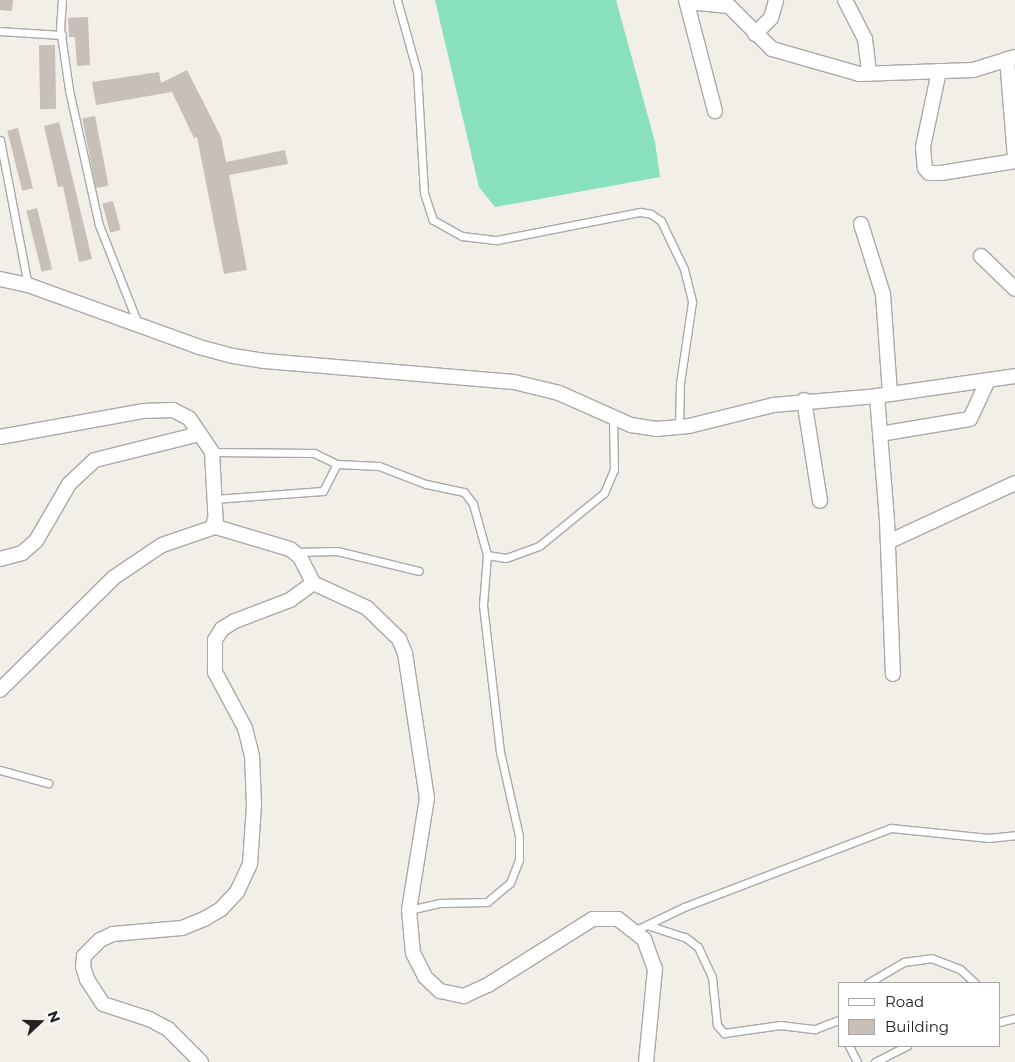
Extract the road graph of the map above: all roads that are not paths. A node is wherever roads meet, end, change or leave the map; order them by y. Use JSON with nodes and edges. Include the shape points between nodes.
{"nodes":[{"id":1,"x":62,"y":0,"type":"edge"},
{"id":2,"x":397,"y":0,"type":"edge"},
{"id":3,"x":776,"y":0,"type":"edge"},
{"id":4,"x":845,"y":0,"type":"edge"},
{"id":5,"x":687,"y":1,"type":"edge"},
{"id":6,"x":0,"y":30,"type":"edge"},
{"id":7,"x":755,"y":34,"type":"junction"},
{"id":8,"x":62,"y":35,"type":"junction"},
{"id":9,"x":1011,"y":58,"type":"edge"},
{"id":10,"x":939,"y":71,"type":"junction"},
{"id":11,"x":869,"y":74,"type":"junction"},
{"id":12,"x":715,"y":111,"type":"dead end"},
{"id":13,"x":0,"y":140,"type":"edge"},
{"id":14,"x":1015,"y":160,"type":"edge"},
{"id":15,"x":861,"y":224,"type":"dead end"},
{"id":16,"x":981,"y":256,"type":"dead end"},
{"id":17,"x":0,"y":279,"type":"edge"},
{"id":18,"x":28,"y":285,"type":"junction"},
{"id":19,"x":1015,"y":290,"type":"edge"},
{"id":20,"x":138,"y":324,"type":"junction"},
{"id":21,"x":1015,"y":376,"type":"edge"},
{"id":22,"x":988,"y":380,"type":"junction"},
{"id":23,"x":883,"y":395,"type":"junction"},
{"id":24,"x":804,"y":400,"type":"junction"},
{"id":25,"x":613,"y":416,"type":"junction"},
{"id":26,"x":678,"y":428,"type":"junction"},
{"id":27,"x":200,"y":434,"type":"junction"},
{"id":28,"x":880,"y":434,"type":"junction"},
{"id":29,"x":0,"y":437,"type":"edge"},
{"id":30,"x":212,"y":452,"type":"junction"},
{"id":31,"x":337,"y":464,"type":"junction"},
{"id":32,"x":1015,"y":483,"type":"edge"},
{"id":33,"x":214,"y":499,"type":"junction"},
{"id":34,"x":820,"y":501,"type":"dead end"},
{"id":35,"x":214,"y":521,"type":"junction"},
{"id":36,"x":888,"y":542,"type":"junction"},
{"id":37,"x":295,"y":552,"type":"junction"},
{"id":38,"x":487,"y":555,"type":"junction"},
{"id":39,"x":0,"y":558,"type":"edge"},
{"id":40,"x":419,"y":571,"type":"dead end"},
{"id":41,"x":312,"y":583,"type":"junction"},
{"id":42,"x":893,"y":674,"type":"dead end"},
{"id":43,"x":0,"y":690,"type":"edge"},
{"id":44,"x":0,"y":770,"type":"edge"},
{"id":45,"x":48,"y":783,"type":"dead end"},
{"id":46,"x":1015,"y":835,"type":"edge"},
{"id":47,"x":408,"y":910,"type":"junction"},
{"id":48,"x":641,"y":928,"type":"junction"},
{"id":49,"x":870,"y":982,"type":"edge"},
{"id":50,"x":974,"y":982,"type":"edge"},
{"id":51,"x":1015,"y":1018,"type":"edge"},
{"id":52,"x":838,"y":1022,"type":"edge"},
{"id":53,"x":1000,"y":1022,"type":"edge"},
{"id":54,"x":850,"y":1047,"type":"edge"},
{"id":55,"x":905,"y":1047,"type":"edge"},
{"id":56,"x":201,"y":1062,"type":"edge"},
{"id":57,"x":646,"y":1062,"type":"edge"},
{"id":58,"x":857,"y":1062,"type":"edge"},
{"id":59,"x":875,"y":1062,"type":"edge"}],
"edges":[{"from":1,"to":8,"type":"lane"},
{"from":2,"to":26,"type":"lane","via":[[417,72],[424,194],[433,220],[462,236],[497,240],[640,212],[661,221],[684,269],[692,302]]},
{"from":3,"to":7,"type":"street","via":[[771,18]]},
{"from":4,"to":11,"type":"street","via":[[865,39]]},
{"from":5,"to":7,"type":"street","via":[[729,6]]},
{"from":5,"to":12,"type":"street"},
{"from":6,"to":8,"type":"lane"},
{"from":7,"to":11,"type":"street","via":[[772,49],[787,56]]},
{"from":8,"to":20,"type":"lane","via":[[69,90],[99,225]]},
{"from":9,"to":10,"type":"street","via":[[973,70]]},
{"from":9,"to":14,"type":"street"},
{"from":10,"to":11,"type":"street"},
{"from":10,"to":14,"type":"street","via":[[923,147],[925,168],[929,173]]},
{"from":13,"to":18,"type":"lane"},
{"from":15,"to":23,"type":"street","via":[[883,294]]},
{"from":16,"to":19,"type":"street"},
{"from":17,"to":18,"type":"street"},
{"from":18,"to":20,"type":"street"},
{"from":20,"to":25,"type":"street","via":[[199,346],[265,361],[514,382],[560,393]]},
{"from":21,"to":22,"type":"street"},
{"from":22,"to":23,"type":"street"},
{"from":22,"to":28,"type":"street","via":[[970,419]]},
{"from":23,"to":24,"type":"street"},
{"from":23,"to":28,"type":"street"},
{"from":24,"to":26,"type":"street"},
{"from":24,"to":34,"type":"street"},
{"from":25,"to":26,"type":"street","via":[[656,429]]},
{"from":25,"to":38,"type":"lane","via":[[614,470],[604,493],[539,546],[506,558]]},
{"from":27,"to":29,"type":"street","via":[[189,418],[173,410],[143,411]]},
{"from":27,"to":30,"type":"street"},
{"from":27,"to":39,"type":"street","via":[[95,460],[69,484],[36,541],[22,553]]},
{"from":28,"to":36,"type":"street"},
{"from":30,"to":31,"type":"lane","via":[[314,453]]},
{"from":30,"to":33,"type":"street"},
{"from":31,"to":33,"type":"lane","via":[[323,491]]},
{"from":31,"to":38,"type":"lane","via":[[379,466],[426,484],[464,492],[473,504]]},
{"from":32,"to":36,"type":"street"},
{"from":33,"to":35,"type":"street"},
{"from":35,"to":37,"type":"street","via":[[222,530]]},
{"from":35,"to":43,"type":"street","via":[[215,527],[162,546],[113,578]]},
{"from":36,"to":42,"type":"street"},
{"from":37,"to":40,"type":"lane","via":[[337,551]]},
{"from":37,"to":41,"type":"street"},
{"from":38,"to":47,"type":"lane","via":[[483,605],[500,752],[519,836],[517,866],[510,883],[487,902],[440,903]]},
{"from":41,"to":47,"type":"street","via":[[367,608],[390,627],[405,654],[427,798]]},
{"from":41,"to":56,"type":"street","via":[[290,600],[235,621],[222,629],[214,640],[215,672],[244,728],[252,762],[254,805],[250,864],[236,892],[221,909],[204,919],[173,929],[113,934],[100,940],[84,956],[87,979],[102,1004],[149,1019],[168,1029],[181,1038]]},
{"from":44,"to":45,"type":"lane"},
{"from":46,"to":48,"type":"lane","via":[[988,838],[939,834],[898,826]]},
{"from":47,"to":48,"type":"street","via":[[410,941],[419,967],[440,991],[453,996],[474,992],[593,919],[618,919]]},
{"from":48,"to":52,"type":"lane","via":[[685,937],[698,947],[712,977],[717,1025],[724,1033],[780,1025],[816,1029]]},
{"from":48,"to":57,"type":"street","via":[[655,969]]},
{"from":49,"to":50,"type":"lane","via":[[904,962],[932,958],[960,969]]},
{"from":51,"to":53,"type":"lane"},
{"from":54,"to":58,"type":"lane"},
{"from":55,"to":59,"type":"lane"}]}
